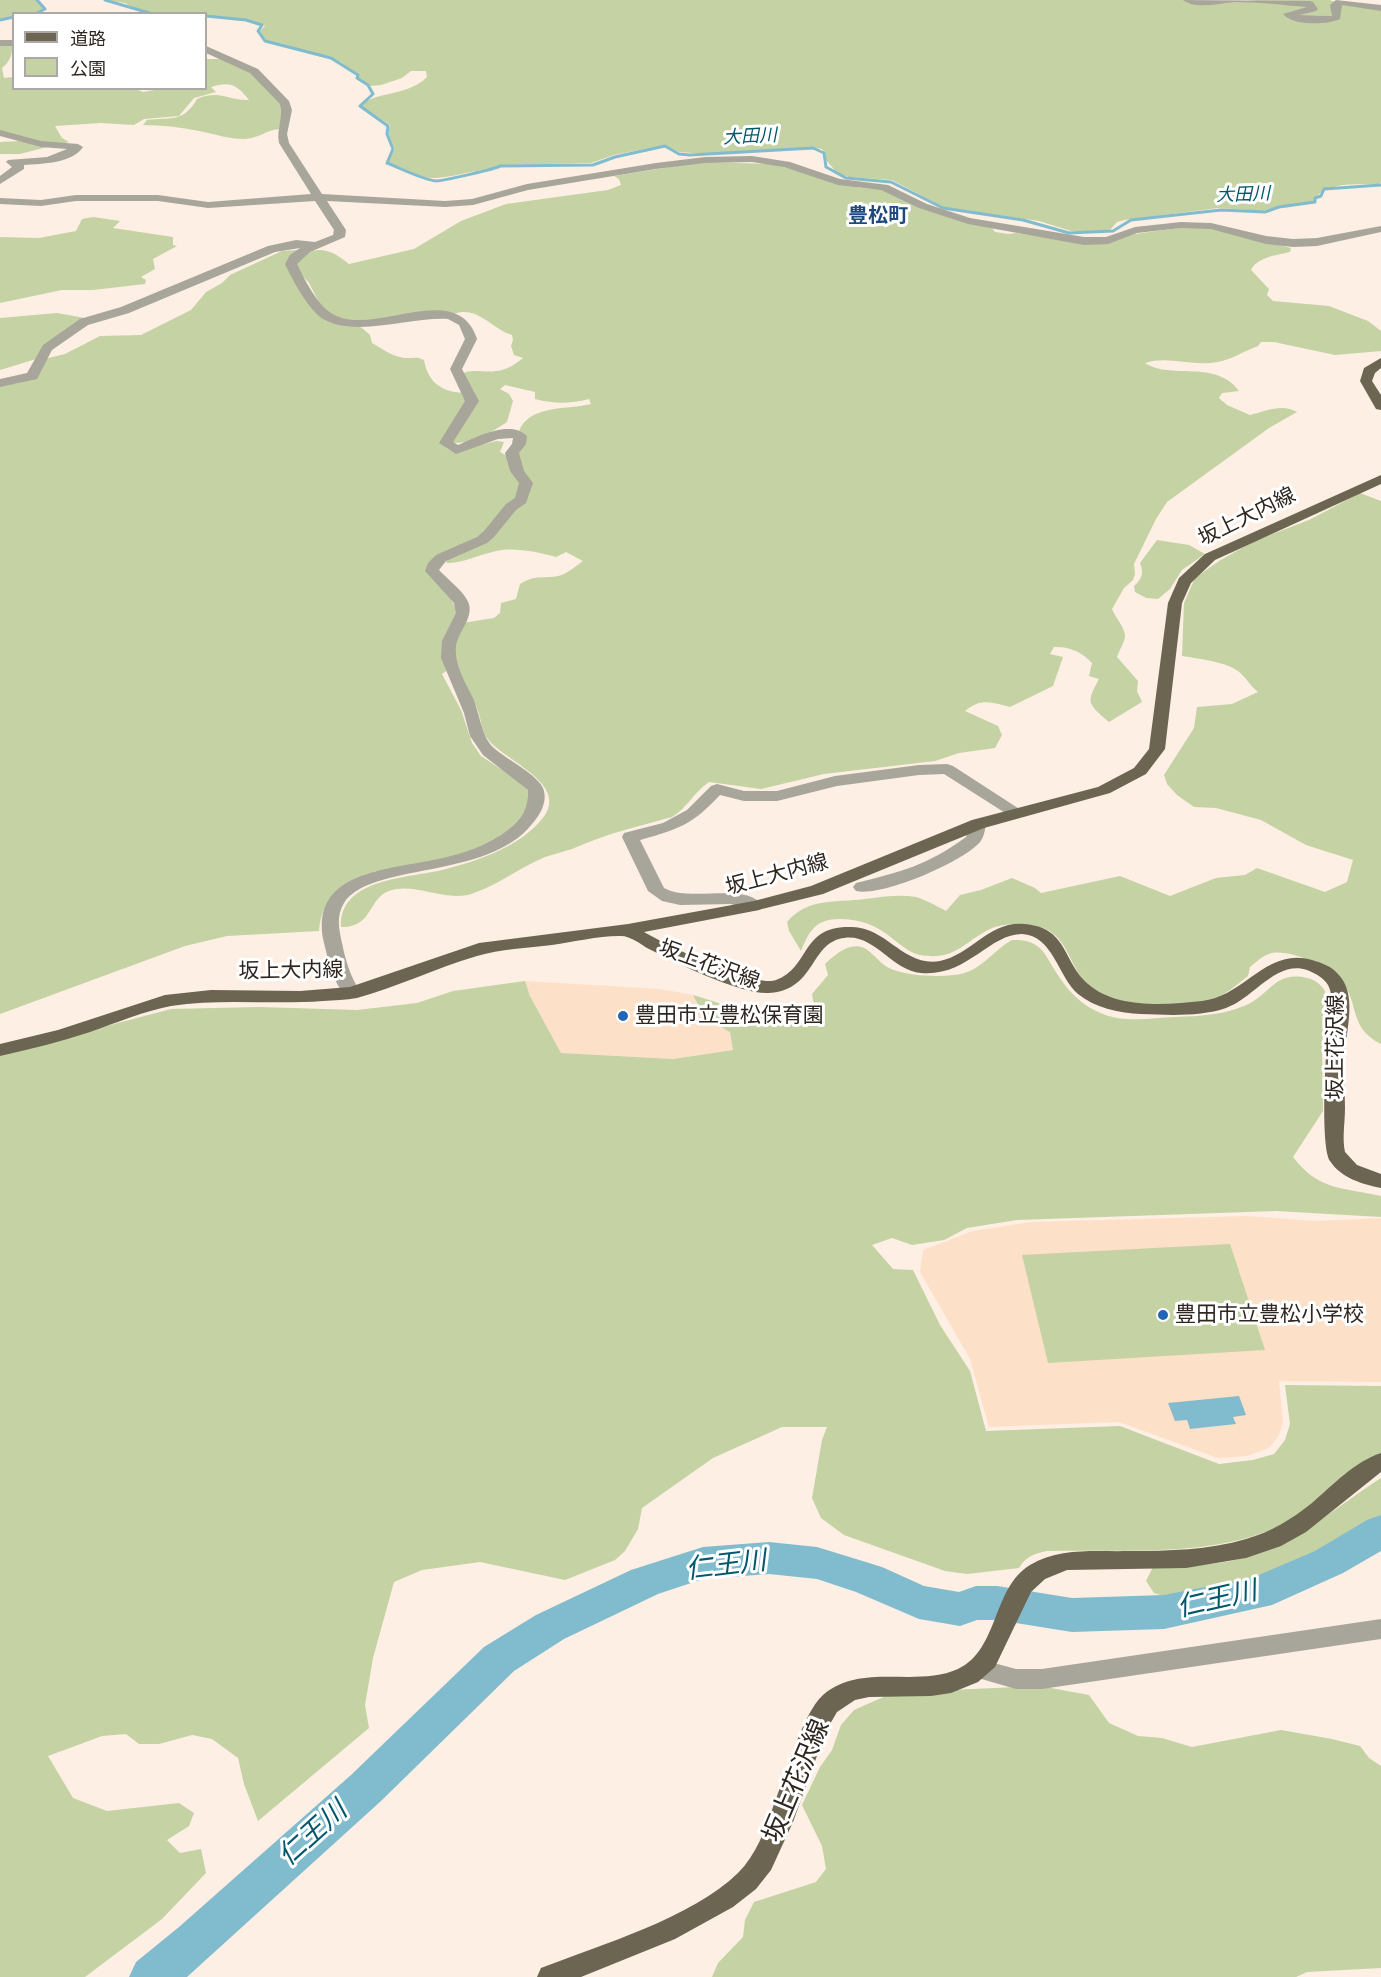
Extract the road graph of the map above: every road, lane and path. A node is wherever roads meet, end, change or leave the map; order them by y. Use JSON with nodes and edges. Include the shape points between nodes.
{"nodes":[{"id":1,"x":1188,"y":0,"type":"edge"},
{"id":2,"x":1232,"y":0,"type":"edge"},
{"id":3,"x":1238,"y":0,"type":"edge"},
{"id":4,"x":1381,"y":8,"type":"edge"},
{"id":5,"x":207,"y":49,"type":"edge"},
{"id":6,"x":0,"y":133,"type":"edge"},
{"id":7,"x":0,"y":181,"type":"edge"},
{"id":8,"x":319,"y":196,"type":"junction"},
{"id":9,"x":0,"y":201,"type":"edge"},
{"id":10,"x":1381,"y":229,"type":"edge"},
{"id":11,"x":316,"y":245,"type":"junction"},
{"id":12,"x":1381,"y":362,"type":"edge"},
{"id":13,"x":0,"y":383,"type":"edge"},
{"id":14,"x":1381,"y":406,"type":"edge"},
{"id":15,"x":1381,"y":478,"type":"edge"},
{"id":16,"x":1016,"y":812,"type":"junction"},
{"id":17,"x":978,"y":824,"type":"junction"},
{"id":18,"x":862,"y":887,"type":"dead end"},
{"id":19,"x":754,"y":906,"type":"junction"},
{"id":20,"x":628,"y":929,"type":"junction"},
{"id":21,"x":352,"y":993,"type":"junction"},
{"id":22,"x":0,"y":1050,"type":"edge"},
{"id":23,"x":1381,"y":1181,"type":"edge"},
{"id":24,"x":1381,"y":1462,"type":"edge"},
{"id":25,"x":1381,"y":1629,"type":"edge"},
{"id":26,"x":983,"y":1664,"type":"junction"},
{"id":27,"x":550,"y":1977,"type":"edge"}],
"edges":[{"from":1,"to":2,"type":"street"},
{"from":3,"to":4,"type":"street","via":[[1310,4],[1313,9],[1288,14],[1302,20],[1333,18],[1337,16],[1335,5],[1340,2]]},
{"from":5,"to":8,"type":"street","via":[[254,71],[285,103],[282,138]]},
{"from":6,"to":7,"type":"street","via":[[41,144],[78,147],[49,160],[12,162],[20,167]]},
{"from":8,"to":9,"type":"street","via":[[208,205],[158,198]]},
{"from":8,"to":10,"type":"street","via":[[459,203],[527,187],[656,166],[752,159],[786,164],[838,182],[884,187],[922,206],[968,221],[1084,242],[1108,240],[1135,230],[1181,225],[1211,226],[1293,243]]},
{"from":8,"to":11,"type":"street","via":[[341,233]]},
{"from":11,"to":13,"type":"street","via":[[272,249],[125,310],[84,322],[47,348],[32,376]]},
{"from":11,"to":21,"type":"street","via":[[307,248],[291,264],[327,317],[343,323],[435,315],[461,319],[471,339],[456,369],[472,401],[446,442],[456,450],[498,434],[520,436],[512,453],[517,471],[526,483],[521,500],[489,534],[444,556],[432,571],[460,602],[464,613],[450,638],[448,651],[479,741],[527,778],[536,789],[536,809],[509,837],[483,850],[437,865],[377,875],[345,892],[329,916],[341,976]]},
{"from":12,"to":14,"type":"main road","via":[[1369,371],[1366,381]]},
{"from":15,"to":16,"type":"main road","name":"坂上大内線","via":[[1210,557],[1196,568],[1184,581],[1175,603],[1161,733],[1149,762],[1135,775],[1104,790]]},
{"from":16,"to":17,"type":"main road","name":"坂上大内線"},
{"from":16,"to":19,"type":"street","via":[[947,769],[919,770],[835,781],[777,796],[744,796],[717,789],[693,814],[669,827],[630,837],[657,891],[665,897],[744,899]]},
{"from":17,"to":18,"type":"street","via":[[974,839],[929,869]]},
{"from":17,"to":19,"type":"main road","name":"坂上大内線","via":[[842,881]]},
{"from":19,"to":20,"type":"main road","name":"坂上大内線"},
{"from":20,"to":21,"type":"main road","name":"坂上大内線","via":[[479,949]]},
{"from":20,"to":23,"type":"main road","name":"坂上花沢線","via":[[646,942],[762,987],[784,984],[793,978],[819,942],[841,933],[870,936],[902,962],[934,968],[958,962],[994,936],[1010,930],[1032,931],[1052,941],[1080,986],[1097,998],[1122,1007],[1219,1004],[1244,991],[1272,967],[1301,963],[1317,968],[1331,976],[1339,990],[1336,1155],[1357,1173]]},
{"from":21,"to":22,"type":"main road","name":"坂上大内線","via":[[311,997],[232,995],[165,1001],[62,1035]]},
{"from":24,"to":26,"type":"main road","via":[[1297,1527],[1260,1545],[1220,1555],[1067,1561],[1043,1568],[1022,1586]]},
{"from":25,"to":26,"type":"street","via":[[1042,1678],[1016,1678]]},
{"from":26,"to":27,"type":"main road","name":"坂上花沢線","via":[[965,1678],[944,1684],[875,1687],[834,1700],[818,1721],[762,1862],[735,1892],[668,1929]]}]}
